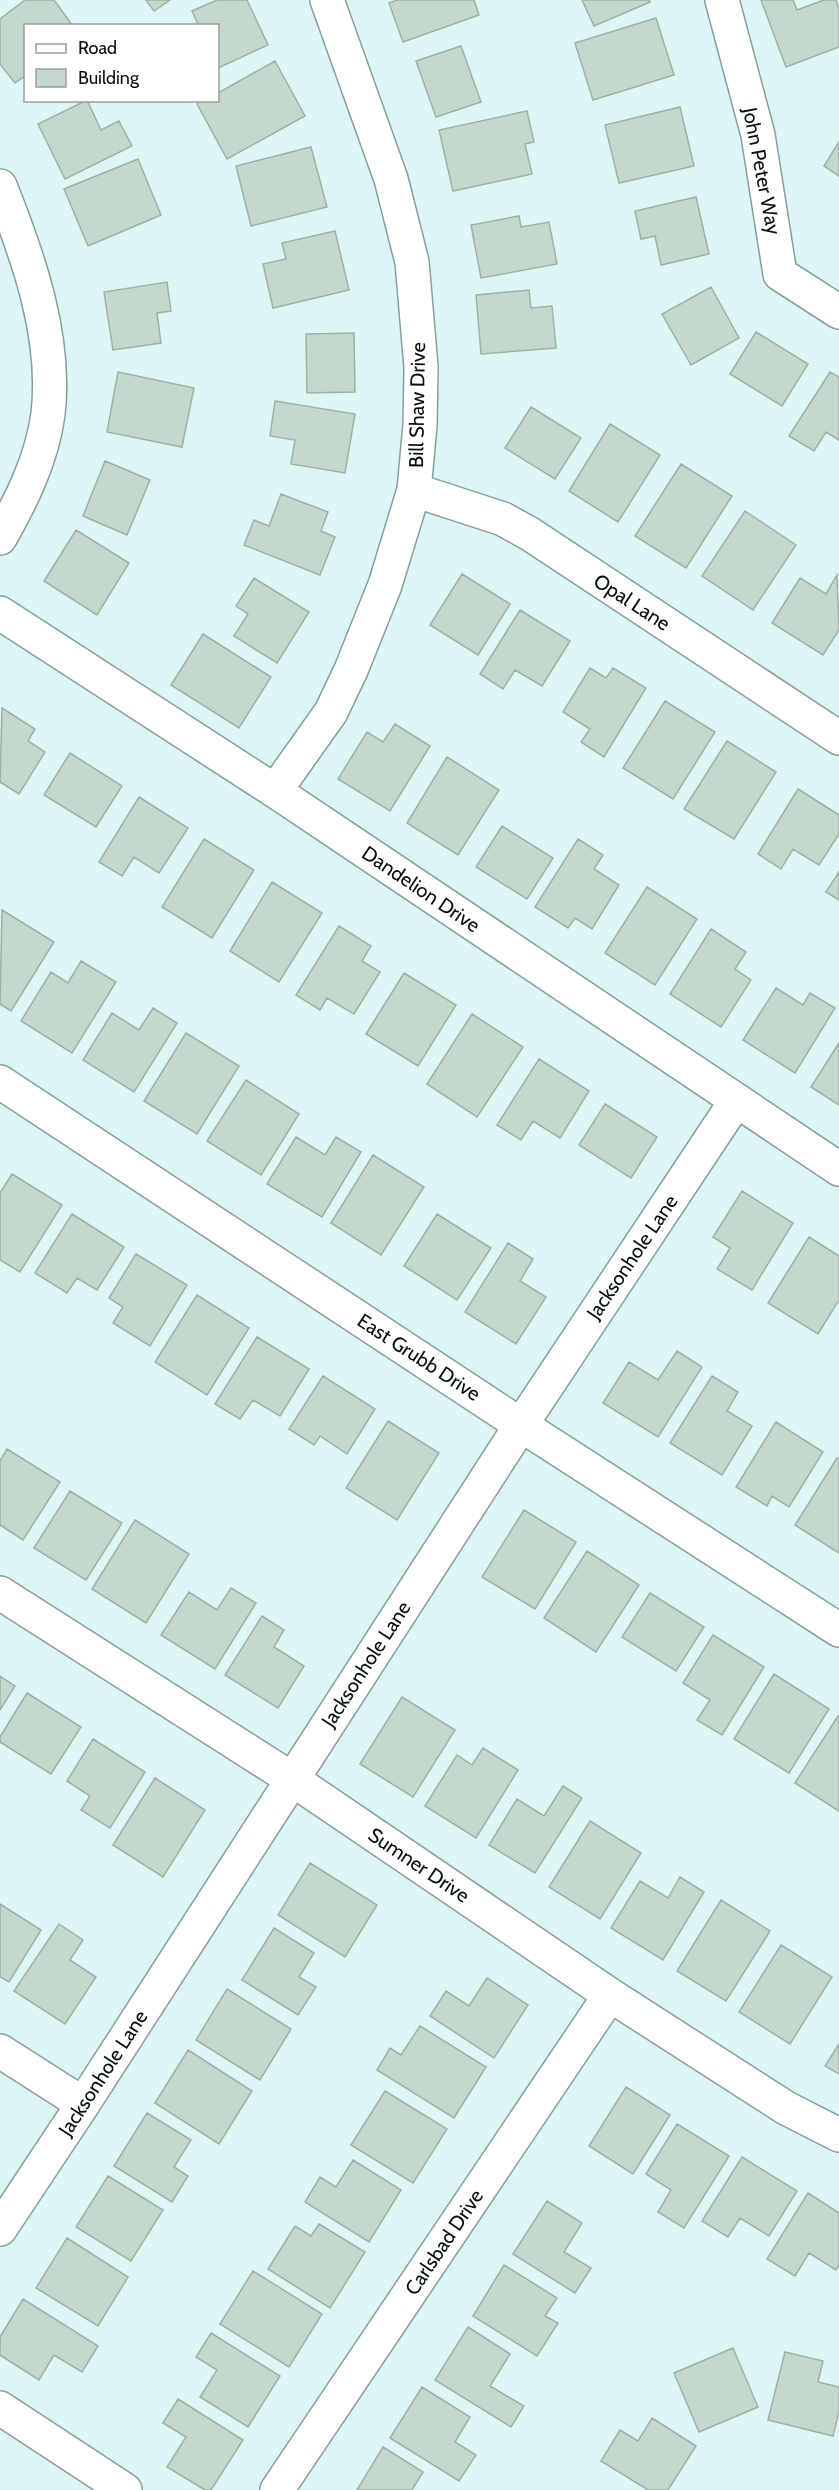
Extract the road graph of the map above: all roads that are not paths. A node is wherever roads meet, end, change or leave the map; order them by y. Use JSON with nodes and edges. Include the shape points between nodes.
{"nodes":[{"id":1,"x":327,"y":0,"type":"edge"},
{"id":2,"x":722,"y":0,"type":"edge"},
{"id":3,"x":0,"y":186,"type":"edge"},
{"id":4,"x":839,"y":312,"type":"edge"},
{"id":5,"x":414,"y":490,"type":"junction"},
{"id":6,"x":0,"y":538,"type":"edge"},
{"id":7,"x":0,"y":613,"type":"edge"},
{"id":8,"x":839,"y":738,"type":"edge"},
{"id":9,"x":275,"y":791,"type":"junction"},
{"id":10,"x":0,"y":1082,"type":"edge"},
{"id":11,"x":736,"y":1101,"type":"junction"},
{"id":12,"x":839,"y":1169,"type":"edge"},
{"id":13,"x":521,"y":1425,"type":"junction"},
{"id":14,"x":0,"y":1593,"type":"edge"},
{"id":15,"x":839,"y":1630,"type":"edge"},
{"id":16,"x":292,"y":1779,"type":"junction"},
{"id":17,"x":610,"y":1995,"type":"junction"},
{"id":18,"x":0,"y":2051,"type":"edge"},
{"id":19,"x":84,"y":2104,"type":"junction"},
{"id":20,"x":839,"y":2135,"type":"edge"},
{"id":21,"x":0,"y":2229,"type":"edge"},
{"id":22,"x":0,"y":2408,"type":"edge"},
{"id":23,"x":125,"y":2490,"type":"edge"},
{"id":24,"x":278,"y":2490,"type":"edge"}],
"edges":[{"from":1,"to":5,"type":"street","name":"Bill Shaw Drive","via":[[391,179],[412,262],[421,367]]},
{"from":2,"to":4,"type":"street","name":"John Peter Way","via":[[758,135],[780,274]]},
{"from":3,"to":6,"type":"street","via":[[32,275],[49,367],[48,414],[38,458]]},
{"from":5,"to":8,"type":"street","name":"Opal Lane","via":[[503,519],[530,534]]},
{"from":5,"to":9,"type":"street","name":"Bill Shaw Drive","via":[[384,585],[351,670],[331,712]]},
{"from":7,"to":9,"type":"street","name":"Dandelion Drive"},
{"from":9,"to":11,"type":"street","name":"Dandelion Drive"},
{"from":10,"to":13,"type":"street","name":"East Grubb Drive"},
{"from":11,"to":12,"type":"street","name":"Dandelion Drive"},
{"from":11,"to":13,"type":"street","name":"Jacksonhole Lane"},
{"from":13,"to":15,"type":"street","name":"East Grubb Drive"},
{"from":13,"to":16,"type":"street","name":"Jacksonhole Lane"},
{"from":14,"to":16,"type":"street","name":"Sumner Drive"},
{"from":16,"to":17,"type":"street","name":"Sumner Drive"},
{"from":16,"to":19,"type":"street","name":"Jacksonhole Lane"},
{"from":17,"to":20,"type":"street","name":"Sumner Drive","via":[[786,2108]]},
{"from":17,"to":24,"type":"street","name":"Carlsbad Drive"},
{"from":18,"to":19,"type":"street"},
{"from":19,"to":21,"type":"street","name":"Jacksonhole Lane"},
{"from":22,"to":23,"type":"street"}]}
